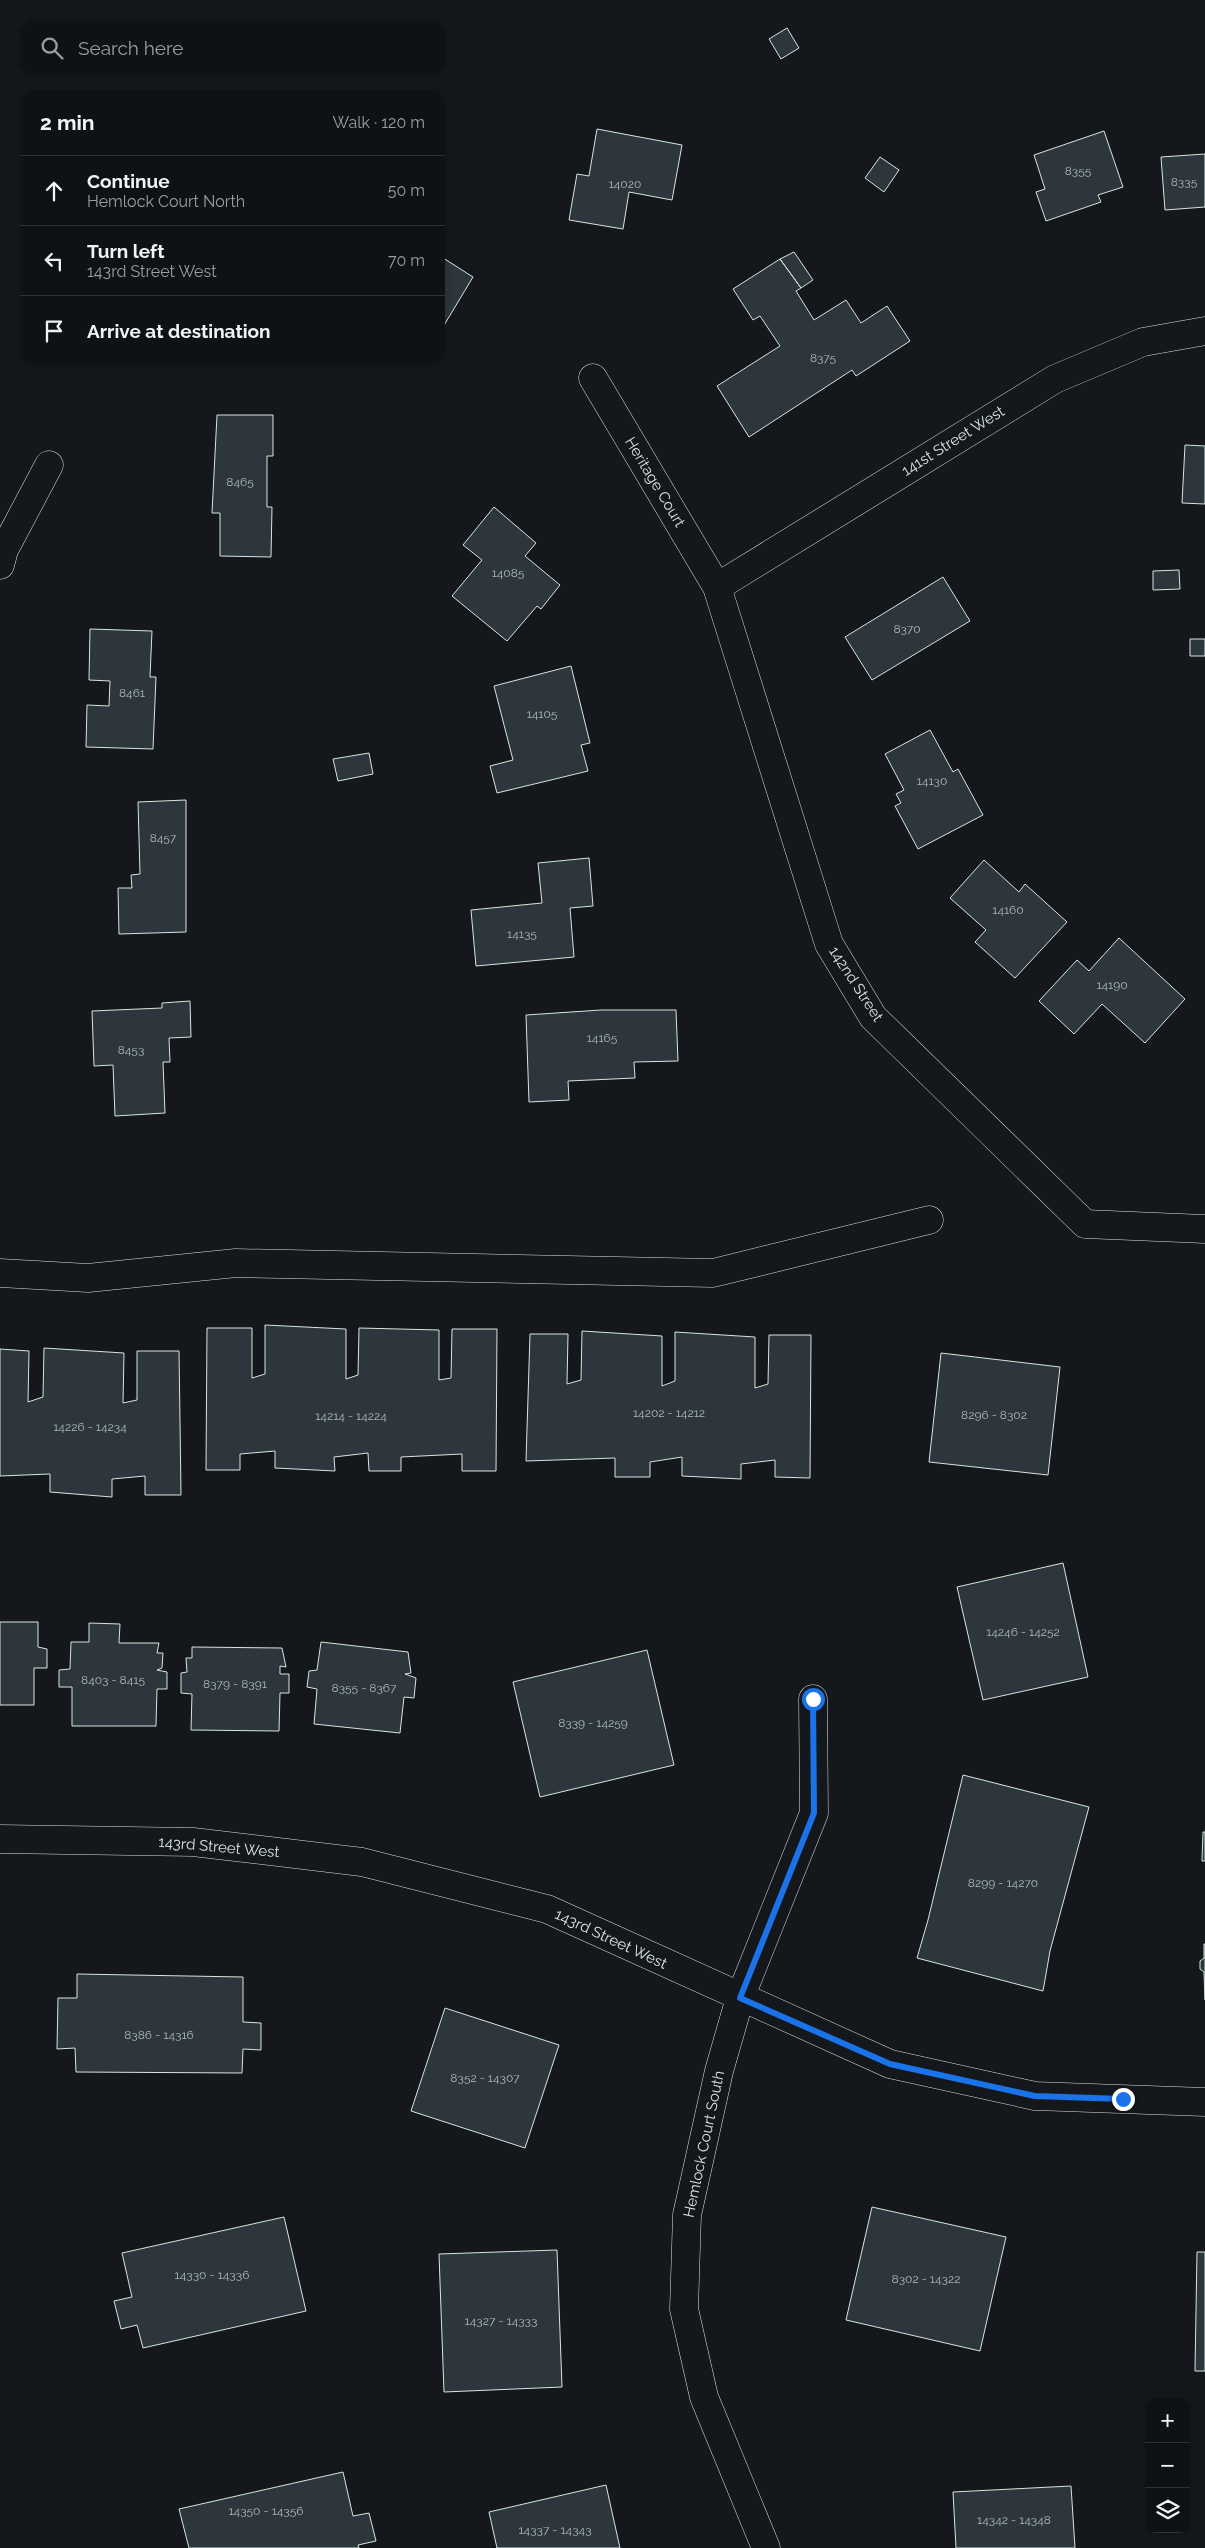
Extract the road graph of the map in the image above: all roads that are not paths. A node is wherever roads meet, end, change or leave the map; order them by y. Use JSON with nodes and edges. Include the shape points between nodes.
{"nodes":[{"id":1,"x":1205,"y":331,"type":"edge"},
{"id":2,"x":593,"y":378,"type":"dead end"},
{"id":3,"x":50,"y":465,"type":"dead end"},
{"id":4,"x":0,"y":565,"type":"edge"},
{"id":5,"x":716,"y":586,"type":"junction"},
{"id":6,"x":929,"y":1220,"type":"dead end"},
{"id":7,"x":1205,"y":1229,"type":"edge"},
{"id":8,"x":0,"y":1273,"type":"edge"},
{"id":9,"x":813,"y":1699,"type":"dead end"},
{"id":10,"x":0,"y":1839,"type":"edge"},
{"id":11,"x":740,"y":1998,"type":"junction"},
{"id":12,"x":1205,"y":2102,"type":"edge"},
{"id":13,"x":766,"y":2548,"type":"edge"}],
"edges":[{"from":1,"to":5,"type":"street","name":"141st Street West","via":[[1143,342],[1055,379]]},
{"from":2,"to":5,"type":"street","name":"Heritage Court"},
{"from":3,"to":4,"type":"street","via":[[4,550]]},
{"from":5,"to":7,"type":"street","name":"142nd Street","via":[[829,944],[873,1016],[1085,1224]]},
{"from":6,"to":8,"type":"street","via":[[713,1273],[236,1263],[88,1278]]},
{"from":9,"to":11,"type":"street","name":"Hemlock Court South","via":[[814,1813]]},
{"from":10,"to":11,"type":"street","name":"143rd Street West","via":[[193,1842],[362,1862],[547,1909]]},
{"from":11,"to":12,"type":"street","name":"143rd Street West","via":[[890,2064],[1035,2096]]},
{"from":11,"to":13,"type":"street","name":"Hemlock Court South","via":[[719,2071],[687,2215],[684,2309],[704,2398]]}]}
